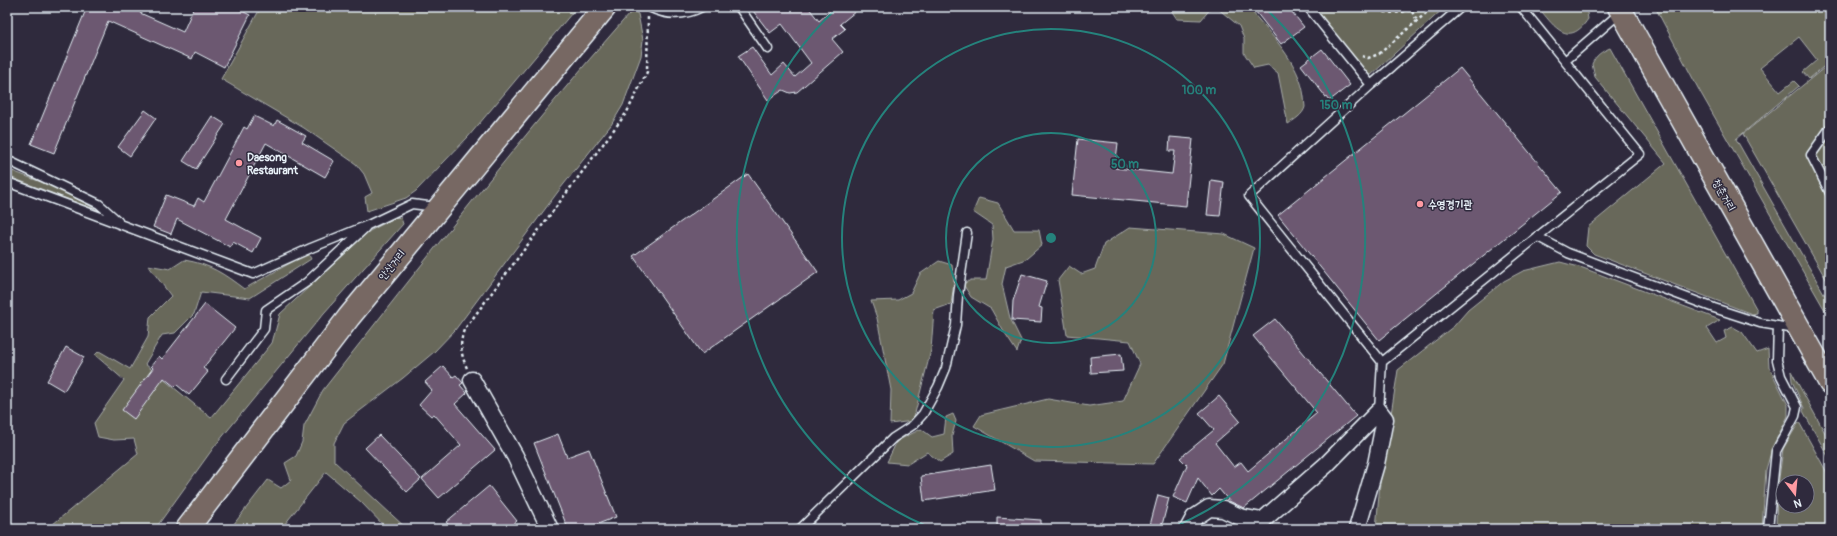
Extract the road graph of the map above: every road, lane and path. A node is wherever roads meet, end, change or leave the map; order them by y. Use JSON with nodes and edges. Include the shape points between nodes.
{"nodes":[{"id":1,"x":605,"y":7,"type":"edge"},
{"id":2,"x":702,"y":7,"type":"edge"},
{"id":3,"x":739,"y":7,"type":"edge"},
{"id":4,"x":1308,"y":7,"type":"edge"},
{"id":5,"x":1373,"y":7,"type":"edge"},
{"id":6,"x":1414,"y":7,"type":"edge"},
{"id":7,"x":1433,"y":7,"type":"edge"},
{"id":8,"x":1461,"y":7,"type":"edge"},
{"id":9,"x":1521,"y":7,"type":"edge"},
{"id":10,"x":1620,"y":9,"type":"edge"},
{"id":11,"x":1411,"y":10,"type":"junction"},
{"id":12,"x":649,"y":11,"type":"edge"},
{"id":13,"x":1418,"y":20,"type":"junction"},
{"id":14,"x":768,"y":49,"type":"dead end"},
{"id":15,"x":1356,"y":54,"type":"dead end"},
{"id":16,"x":1565,"y":61,"type":"junction"},
{"id":17,"x":1371,"y":85,"type":"junction"},
{"id":18,"x":1830,"y":128,"type":"edge"},
{"id":19,"x":7,"y":160,"type":"edge"},
{"id":20,"x":7,"y":182,"type":"edge"},
{"id":21,"x":1830,"y":193,"type":"edge"},
{"id":22,"x":438,"y":208,"type":"junction"},
{"id":23,"x":122,"y":225,"type":"junction"},
{"id":24,"x":368,"y":225,"type":"junction"},
{"id":25,"x":967,"y":233,"type":"dead end"},
{"id":26,"x":1538,"y":237,"type":"junction"},
{"id":27,"x":1778,"y":326,"type":"junction"},
{"id":28,"x":1800,"y":329,"type":"junction"},
{"id":29,"x":1382,"y":362,"type":"junction"},
{"id":30,"x":1829,"y":377,"type":"edge"},
{"id":31,"x":226,"y":379,"type":"dead end"},
{"id":32,"x":472,"y":380,"type":"joint"},
{"id":33,"x":1379,"y":411,"type":"junction"},
{"id":34,"x":187,"y":529,"type":"edge"},
{"id":35,"x":550,"y":529,"type":"edge"},
{"id":36,"x":800,"y":529,"type":"edge"},
{"id":37,"x":1188,"y":529,"type":"edge"},
{"id":38,"x":1357,"y":529,"type":"edge"},
{"id":39,"x":1768,"y":529,"type":"edge"}],
"edges":[{"from":1,"to":22,"type":"main road","name":"안산거리"},
{"from":2,"to":12,"type":"lane","via":[[681,14]]},
{"from":3,"to":14,"type":"lane"},
{"from":4,"to":17,"type":"lane"},
{"from":5,"to":11,"type":"path","via":[[1382,12]]},
{"from":6,"to":11,"type":"path"},
{"from":7,"to":13,"type":"path"},
{"from":8,"to":17,"type":"lane"},
{"from":9,"to":16,"type":"lane"},
{"from":10,"to":16,"type":"lane"},
{"from":10,"to":28,"type":"main road","name":"청춘거리"},
{"from":11,"to":13,"type":"path"},
{"from":12,"to":32,"type":"path","via":[[646,72],[627,112],[464,330],[460,341],[462,357]]},
{"from":13,"to":15,"type":"path","via":[[1379,54],[1368,58]]},
{"from":16,"to":26,"type":"lane","via":[[1640,154]]},
{"from":17,"to":29,"type":"lane","via":[[1248,196]]},
{"from":18,"to":21,"type":"lane","via":[[1811,155]]},
{"from":19,"to":23,"type":"lane","via":[[99,204]]},
{"from":20,"to":23,"type":"lane"},
{"from":22,"to":24,"type":"lane","via":[[412,204]]},
{"from":22,"to":34,"type":"main road","name":"안산거리","via":[[348,317]]},
{"from":23,"to":24,"type":"lane","via":[[253,274]]},
{"from":24,"to":31,"type":"lane","via":[[307,282],[266,310],[264,329]]},
{"from":25,"to":36,"type":"lane","via":[[956,325],[946,368],[923,414],[913,425],[893,438]]},
{"from":26,"to":27,"type":"lane","via":[[1568,253],[1714,308]]},
{"from":26,"to":29,"type":"lane"},
{"from":27,"to":28,"type":"lane"},
{"from":27,"to":39,"type":"lane","via":[[1777,360],[1781,376],[1797,407],[1795,416],[1776,451]]},
{"from":28,"to":30,"type":"main road","name":"청춘거리"},
{"from":29,"to":33,"type":"lane"},
{"from":32,"to":35,"type":"street","via":[[515,456]]},
{"from":33,"to":37,"type":"street","via":[[1326,464],[1262,521],[1240,517],[1223,508],[1209,508],[1194,518]]},
{"from":33,"to":38,"type":"street","via":[[1385,419],[1376,464]]}]}
